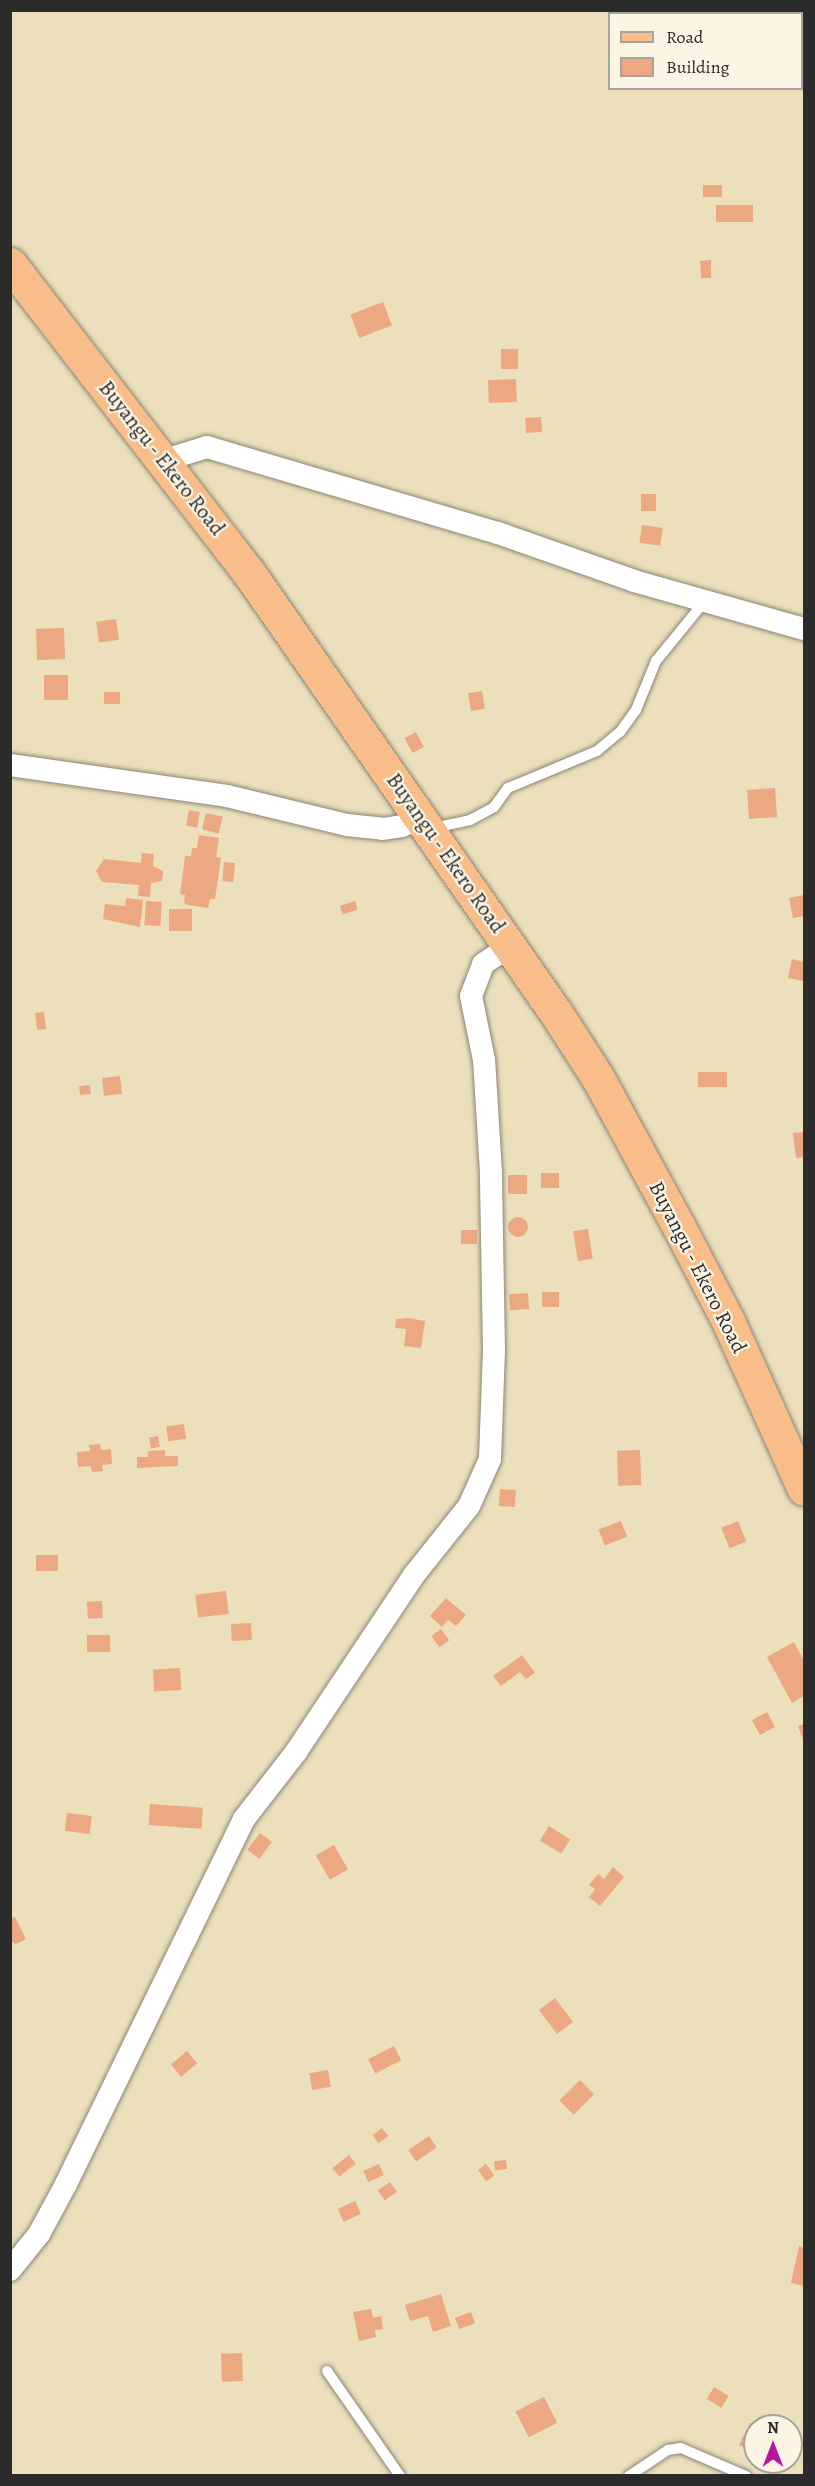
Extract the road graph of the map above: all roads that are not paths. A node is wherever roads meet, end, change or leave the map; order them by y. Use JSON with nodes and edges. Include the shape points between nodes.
{"nodes":[{"id":1,"x":10,"y":264,"type":"edge"},
{"id":2,"x":165,"y":460,"type":"junction"},
{"id":3,"x":705,"y":601,"type":"junction"},
{"id":4,"x":804,"y":629,"type":"edge"},
{"id":5,"x":10,"y":765,"type":"edge"},
{"id":6,"x":426,"y":823,"type":"junction"},
{"id":7,"x":510,"y":946,"type":"junction"},
{"id":8,"x":804,"y":1489,"type":"edge"},
{"id":9,"x":10,"y":2270,"type":"edge"},
{"id":10,"x":327,"y":2371,"type":"dead end"},
{"id":11,"x":400,"y":2475,"type":"edge"},
{"id":12,"x":628,"y":2475,"type":"edge"},
{"id":13,"x":746,"y":2475,"type":"edge"}],
"edges":[{"from":1,"to":2,"type":"main road","name":"Buyangu - Ekero Road"},
{"from":2,"to":3,"type":"street","via":[[207,447],[451,518],[634,581]]},
{"from":2,"to":6,"type":"main road","name":"Buyangu - Ekero Road"},
{"from":3,"to":4,"type":"street"},
{"from":3,"to":6,"type":"lane","via":[[656,661],[636,711],[620,732],[597,751],[508,788],[494,807],[470,820]]},
{"from":5,"to":6,"type":"street","via":[[227,796],[347,825],[383,828]]},
{"from":6,"to":7,"type":"main road","name":"Buyangu - Ekero Road"},
{"from":7,"to":8,"type":"main road","name":"Buyangu - Ekero Road","via":[[598,1078],[728,1322]]},
{"from":7,"to":9,"type":"street","via":[[483,964],[471,996],[484,1060],[490,1162],[494,1351],[490,1459],[469,1506],[414,1575],[296,1752],[244,1819],[66,2184],[39,2234]]},
{"from":10,"to":11,"type":"lane"},
{"from":12,"to":13,"type":"lane","via":[[668,2450],[681,2448]]}]}
